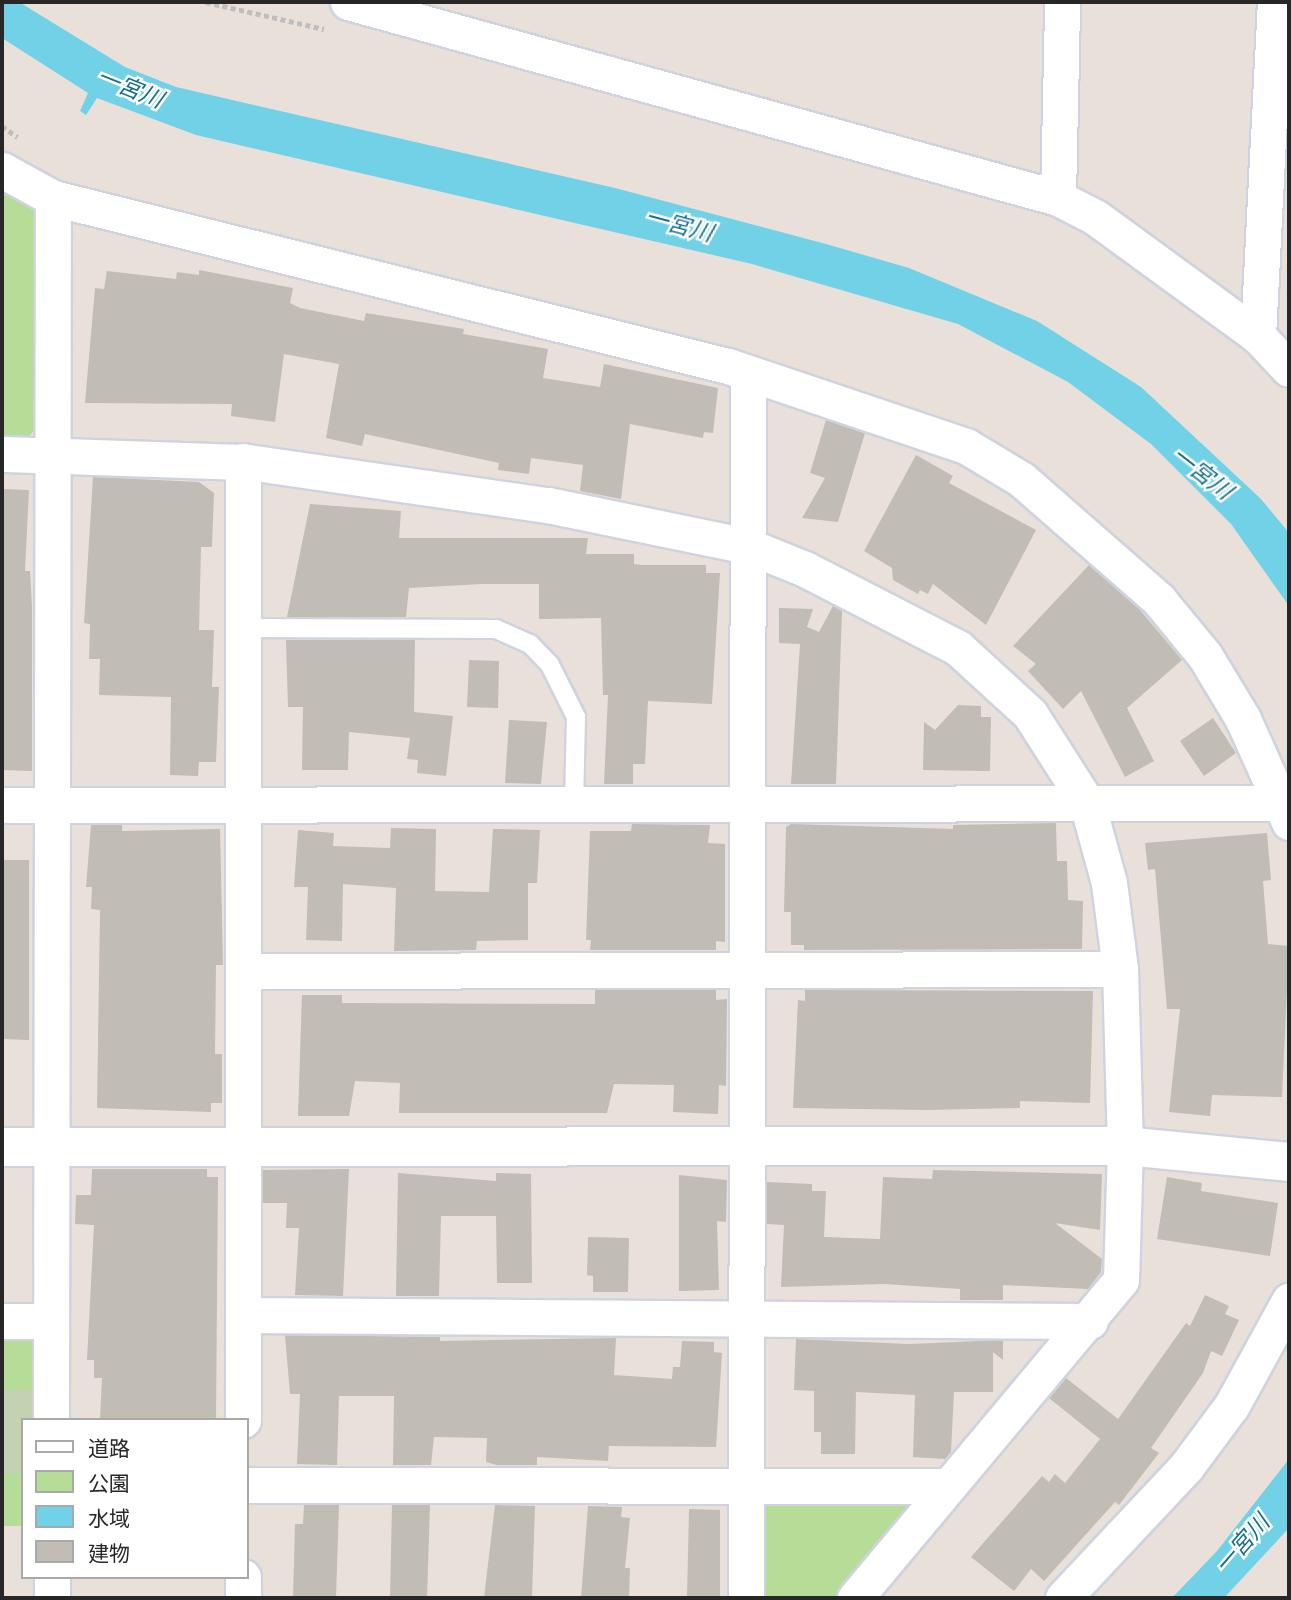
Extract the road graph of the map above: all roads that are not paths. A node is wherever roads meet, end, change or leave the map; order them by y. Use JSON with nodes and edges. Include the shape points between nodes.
{"nodes":[{"id":1,"x":348,"y":2,"type":"edge"},
{"id":2,"x":1062,"y":2,"type":"edge"},
{"id":3,"x":1275,"y":2,"type":"edge"},
{"id":4,"x":390,"y":7,"type":"edge"},
{"id":5,"x":2,"y":170,"type":"edge"},
{"id":6,"x":53,"y":198,"type":"junction"},
{"id":7,"x":1058,"y":198,"type":"junction"},
{"id":8,"x":1258,"y":336,"type":"junction"},
{"id":9,"x":1289,"y":369,"type":"edge"},
{"id":10,"x":748,"y":373,"type":"junction"},
{"id":11,"x":2,"y":454,"type":"edge"},
{"id":12,"x":51,"y":455,"type":"junction"},
{"id":13,"x":243,"y":461,"type":"junction"},
{"id":14,"x":748,"y":546,"type":"junction"},
{"id":15,"x":243,"y":628,"type":"junction"},
{"id":16,"x":747,"y":803,"type":"junction"},
{"id":17,"x":1087,"y":803,"type":"junction"},
{"id":18,"x":243,"y":804,"type":"junction"},
{"id":19,"x":574,"y":804,"type":"junction"},
{"id":20,"x":2,"y":805,"type":"edge"},
{"id":21,"x":52,"y":805,"type":"junction"},
{"id":22,"x":1286,"y":812,"type":"edge"},
{"id":23,"x":1120,"y":969,"type":"junction"},
{"id":24,"x":243,"y":971,"type":"junction"},
{"id":25,"x":747,"y":971,"type":"junction"},
{"id":26,"x":746,"y":1143,"type":"junction"},
{"id":27,"x":243,"y":1146,"type":"junction"},
{"id":28,"x":1125,"y":1146,"type":"junction"},
{"id":29,"x":2,"y":1147,"type":"edge"},
{"id":30,"x":51,"y":1147,"type":"junction"},
{"id":31,"x":1289,"y":1162,"type":"edge"},
{"id":32,"x":1289,"y":1301,"type":"edge"},
{"id":33,"x":243,"y":1315,"type":"junction"},
{"id":34,"x":746,"y":1319,"type":"junction"},
{"id":35,"x":2,"y":1321,"type":"edge"},
{"id":36,"x":51,"y":1321,"type":"junction"},
{"id":37,"x":1090,"y":1321,"type":"junction"},
{"id":38,"x":51,"y":1418,"type":"edge"},
{"id":39,"x":243,"y":1418,"type":"edge"},
{"id":40,"x":248,"y":1485,"type":"edge"},
{"id":41,"x":948,"y":1486,"type":"junction"},
{"id":42,"x":746,"y":1487,"type":"junction"},
{"id":43,"x":52,"y":1579,"type":"edge"},
{"id":44,"x":243,"y":1579,"type":"edge"},
{"id":45,"x":52,"y":1598,"type":"edge"},
{"id":46,"x":243,"y":1598,"type":"edge"},
{"id":47,"x":746,"y":1598,"type":"edge"},
{"id":48,"x":855,"y":1598,"type":"edge"},
{"id":49,"x":1063,"y":1598,"type":"edge"}],
"edges":[{"from":1,"to":4,"type":"street"},
{"from":2,"to":7,"type":"street"},
{"from":3,"to":8,"type":"street"},
{"from":4,"to":7,"type":"street"},
{"from":5,"to":6,"type":"street"},
{"from":6,"to":10,"type":"street"},
{"from":6,"to":12,"type":"street"},
{"from":7,"to":8,"type":"street","via":[[1095,217]]},
{"from":8,"to":9,"type":"street"},
{"from":10,"to":14,"type":"street"},
{"from":10,"to":22,"type":"street","via":[[893,417],[966,446],[1021,479],[1159,600],[1230,698]]},
{"from":11,"to":12,"type":"street"},
{"from":12,"to":13,"type":"street"},
{"from":12,"to":21,"type":"street"},
{"from":13,"to":14,"type":"street","via":[[548,505]]},
{"from":13,"to":15,"type":"street"},
{"from":14,"to":16,"type":"street"},
{"from":14,"to":17,"type":"street","via":[[805,569],[958,648],[1030,714]]},
{"from":15,"to":18,"type":"street"},
{"from":15,"to":19,"type":"lane","via":[[496,629],[530,644],[550,665],[576,717]]},
{"from":16,"to":17,"type":"street"},
{"from":16,"to":19,"type":"street"},
{"from":16,"to":25,"type":"street"},
{"from":17,"to":22,"type":"street"},
{"from":17,"to":23,"type":"street","via":[[1109,883]]},
{"from":18,"to":19,"type":"street"},
{"from":18,"to":21,"type":"street"},
{"from":18,"to":24,"type":"street"},
{"from":20,"to":21,"type":"street"},
{"from":21,"to":30,"type":"street"},
{"from":23,"to":25,"type":"street"},
{"from":23,"to":28,"type":"street"},
{"from":24,"to":25,"type":"street"},
{"from":24,"to":27,"type":"street"},
{"from":25,"to":26,"type":"street"},
{"from":26,"to":27,"type":"street"},
{"from":26,"to":28,"type":"street"},
{"from":26,"to":34,"type":"street"},
{"from":27,"to":30,"type":"street"},
{"from":27,"to":33,"type":"street"},
{"from":28,"to":31,"type":"street"},
{"from":28,"to":37,"type":"street","via":[[1121,1280]]},
{"from":29,"to":30,"type":"street"},
{"from":30,"to":36,"type":"street"},
{"from":32,"to":49,"type":"street","via":[[1232,1405],[1186,1467]]},
{"from":33,"to":34,"type":"street"},
{"from":33,"to":39,"type":"street"},
{"from":34,"to":37,"type":"street"},
{"from":34,"to":42,"type":"street"},
{"from":35,"to":36,"type":"street"},
{"from":36,"to":38,"type":"street"},
{"from":37,"to":41,"type":"street"},
{"from":40,"to":42,"type":"street"},
{"from":41,"to":42,"type":"street"},
{"from":41,"to":48,"type":"street"},
{"from":42,"to":47,"type":"street"},
{"from":43,"to":45,"type":"street"},
{"from":44,"to":46,"type":"street"}]}
